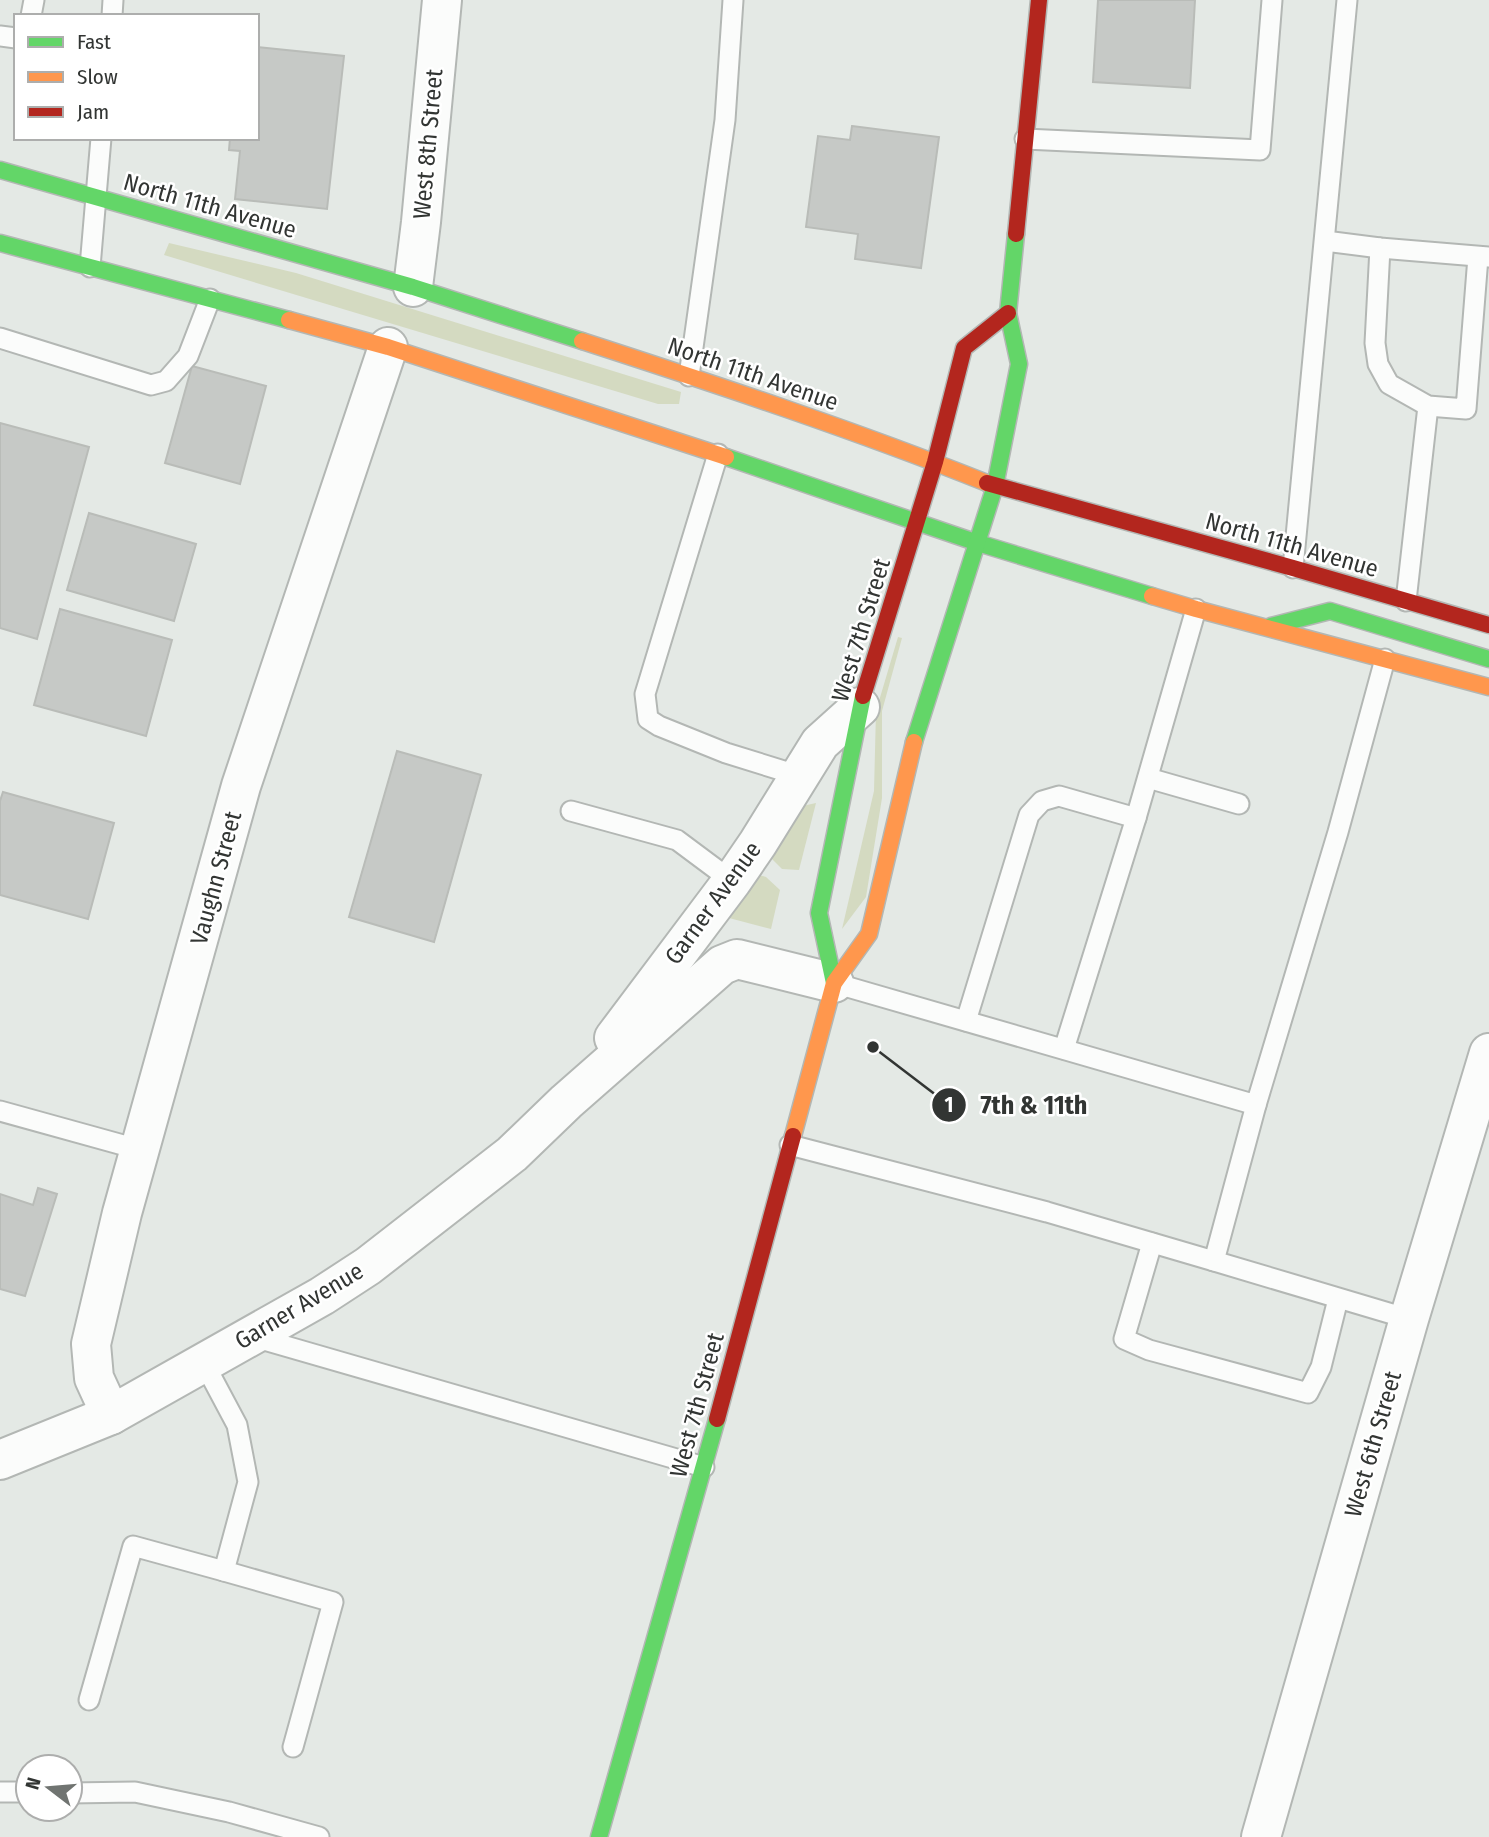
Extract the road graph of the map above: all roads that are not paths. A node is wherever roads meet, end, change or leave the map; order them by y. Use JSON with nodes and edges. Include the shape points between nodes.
{"nodes":[{"id":1,"x":442,"y":0,"type":"edge"},
{"id":2,"x":733,"y":0,"type":"edge"},
{"id":3,"x":1039,"y":0,"type":"edge"},
{"id":4,"x":1272,"y":0,"type":"edge"},
{"id":5,"x":1347,"y":0,"type":"edge"},
{"id":6,"x":1025,"y":139,"type":"junction"},
{"id":7,"x":101,"y":140,"type":"edge"},
{"id":8,"x":0,"y":170,"type":"edge"},
{"id":9,"x":95,"y":197,"type":"junction"},
{"id":10,"x":1325,"y":242,"type":"junction"},
{"id":11,"x":0,"y":243,"type":"edge"},
{"id":12,"x":1380,"y":248,"type":"junction"},
{"id":13,"x":1483,"y":257,"type":"edge"},
{"id":14,"x":90,"y":267,"type":"junction"},
{"id":15,"x":413,"y":287,"type":"junction"},
{"id":16,"x":210,"y":299,"type":"junction"},
{"id":17,"x":1008,"y":313,"type":"junction"},
{"id":18,"x":0,"y":338,"type":"edge"},
{"id":19,"x":388,"y":347,"type":"junction"},
{"id":20,"x":690,"y":376,"type":"junction"},
{"id":21,"x":1428,"y":406,"type":"junction"},
{"id":22,"x":718,"y":454,"type":"junction"},
{"id":23,"x":935,"y":462,"type":"junction"},
{"id":24,"x":995,"y":486,"type":"junction"},
{"id":25,"x":917,"y":522,"type":"junction"},
{"id":26,"x":978,"y":543,"type":"junction"},
{"id":27,"x":1293,"y":568,"type":"junction"},
{"id":28,"x":1406,"y":601,"type":"junction"},
{"id":29,"x":1196,"y":609,"type":"junction"},
{"id":30,"x":1489,"y":625,"type":"edge"},
{"id":31,"x":1265,"y":627,"type":"junction"},
{"id":32,"x":1385,"y":659,"type":"junction"},
{"id":33,"x":1489,"y":659,"type":"edge"},
{"id":34,"x":1489,"y":687,"type":"edge"},
{"id":35,"x":860,"y":707,"type":"junction"},
{"id":36,"x":800,"y":776,"type":"junction"},
{"id":37,"x":1148,"y":778,"type":"junction"},
{"id":38,"x":1239,"y":804,"type":"dead end"},
{"id":39,"x":570,"y":811,"type":"dead end"},
{"id":40,"x":1136,"y":818,"type":"junction"},
{"id":41,"x":732,"y":881,"type":"junction"},
{"id":42,"x":834,"y":983,"type":"junction"},
{"id":43,"x":966,"y":1021,"type":"junction"},
{"id":44,"x":1064,"y":1049,"type":"junction"},
{"id":45,"x":1489,"y":1053,"type":"edge"},
{"id":46,"x":566,"y":1102,"type":"junction"},
{"id":47,"x":1256,"y":1105,"type":"junction"},
{"id":48,"x":0,"y":1111,"type":"edge"},
{"id":49,"x":790,"y":1145,"type":"junction"},
{"id":50,"x":141,"y":1150,"type":"junction"},
{"id":51,"x":1152,"y":1243,"type":"junction"},
{"id":52,"x":1214,"y":1261,"type":"junction"},
{"id":53,"x":1338,"y":1299,"type":"junction"},
{"id":54,"x":1409,"y":1319,"type":"junction"},
{"id":55,"x":251,"y":1336,"type":"junction"},
{"id":56,"x":204,"y":1363,"type":"junction"},
{"id":57,"x":111,"y":1415,"type":"junction"},
{"id":58,"x":0,"y":1460,"type":"edge"},
{"id":59,"x":704,"y":1466,"type":"junction"},
{"id":60,"x":224,"y":1571,"type":"junction"},
{"id":61,"x":89,"y":1700,"type":"dead end"},
{"id":62,"x":293,"y":1747,"type":"dead end"},
{"id":63,"x":84,"y":1793,"type":"edge"},
{"id":64,"x":319,"y":1837,"type":"edge"},
{"id":65,"x":599,"y":1837,"type":"edge"},
{"id":66,"x":1261,"y":1837,"type":"edge"}],
"edges":[{"from":1,"to":15,"type":"street","name":"West 8th Street"},
{"from":2,"to":20,"type":"lane","via":[[724,120]]},
{"from":3,"to":6,"type":"main road","name":"West 7th Street"},
{"from":4,"to":6,"type":"lane","via":[[1260,150]]},
{"from":5,"to":10,"type":"lane"},
{"from":6,"to":17,"type":"main road","name":"West 7th Street"},
{"from":7,"to":9,"type":"lane"},
{"from":8,"to":9,"type":"main road","name":"North 11th Avenue"},
{"from":9,"to":14,"type":"lane"},
{"from":9,"to":15,"type":"main road","name":"North 11th Avenue"},
{"from":10,"to":12,"type":"lane"},
{"from":10,"to":27,"type":"lane"},
{"from":11,"to":14,"type":"main road"},
{"from":12,"to":13,"type":"lane"},
{"from":12,"to":21,"type":"lane","via":[[1378,364],[1389,384]]},
{"from":13,"to":21,"type":"lane","via":[[1466,410]]},
{"from":14,"to":16,"type":"main road"},
{"from":15,"to":20,"type":"main road","name":"North 11th Avenue"},
{"from":16,"to":18,"type":"lane","via":[[188,356],[166,381],[151,385]]},
{"from":16,"to":19,"type":"main road"},
{"from":17,"to":23,"type":"main road","name":"West 7th Street","via":[[964,348]]},
{"from":17,"to":24,"type":"main road","name":"West 7th Street","via":[[1019,364]]},
{"from":19,"to":22,"type":"main road"},
{"from":19,"to":50,"type":"street","name":"Vaughn Street","via":[[242,786]]},
{"from":20,"to":23,"type":"main road","name":"North 11th Avenue"},
{"from":21,"to":28,"type":"lane"},
{"from":22,"to":25,"type":"main road"},
{"from":22,"to":36,"type":"lane","via":[[645,694],[648,719],[726,753]]},
{"from":23,"to":24,"type":"main road","name":"North 11th Avenue"},
{"from":23,"to":25,"type":"main road","name":"West 7th Street"},
{"from":24,"to":26,"type":"main road","name":"West 7th Street"},
{"from":24,"to":27,"type":"main road","name":"North 11th Avenue"},
{"from":25,"to":26,"type":"main road"},
{"from":25,"to":35,"type":"main road","name":"West 7th Street"},
{"from":26,"to":29,"type":"main road"},
{"from":26,"to":42,"type":"main road","name":"West 7th Street","via":[[915,737],[869,934]]},
{"from":27,"to":28,"type":"main road","name":"North 11th Avenue"},
{"from":28,"to":30,"type":"main road","name":"North 11th Avenue"},
{"from":29,"to":31,"type":"main road"},
{"from":29,"to":37,"type":"lane"},
{"from":31,"to":32,"type":"main road"},
{"from":31,"to":33,"type":"main road","via":[[1330,611]]},
{"from":32,"to":34,"type":"main road"},
{"from":32,"to":47,"type":"lane"},
{"from":35,"to":36,"type":"street","name":"Garner Avenue","via":[[820,743]]},
{"from":35,"to":42,"type":"main road","name":"West 7th Street","via":[[819,913]]},
{"from":36,"to":41,"type":"street","name":"Garner Avenue"},
{"from":37,"to":38,"type":"lane"},
{"from":37,"to":40,"type":"lane"},
{"from":39,"to":41,"type":"lane","via":[[677,840]]},
{"from":40,"to":43,"type":"lane","via":[[1059,796],[1042,801],[1029,815]]},
{"from":40,"to":44,"type":"lane"},
{"from":41,"to":46,"type":"street","name":"Garner Avenue"},
{"from":42,"to":43,"type":"lane"},
{"from":42,"to":46,"type":"street","name":"Garner Avenue","via":[[737,959],[722,965]]},
{"from":42,"to":49,"type":"main road","name":"West 7th Street"},
{"from":43,"to":44,"type":"lane"},
{"from":44,"to":47,"type":"lane"},
{"from":45,"to":54,"type":"street","name":"West 6th Street"},
{"from":46,"to":55,"type":"street","name":"Garner Avenue","via":[[512,1154],[368,1266]]},
{"from":47,"to":52,"type":"lane"},
{"from":48,"to":50,"type":"lane"},
{"from":49,"to":51,"type":"lane"},
{"from":49,"to":59,"type":"main road","name":"West 7th Street"},
{"from":50,"to":57,"type":"street","name":"Vaughn Street","via":[[90,1344],[94,1378]]},
{"from":51,"to":52,"type":"lane"},
{"from":51,"to":53,"type":"lane","via":[[1124,1339],[1149,1350],[1308,1393],[1321,1367]]},
{"from":52,"to":53,"type":"lane"},
{"from":53,"to":54,"type":"lane"},
{"from":54,"to":66,"type":"street","name":"West 6th Street"},
{"from":55,"to":56,"type":"street","name":"Garner Avenue"},
{"from":55,"to":59,"type":"lane"},
{"from":56,"to":57,"type":"street","name":"Garner Avenue"},
{"from":56,"to":60,"type":"lane","via":[[237,1425],[248,1482]]},
{"from":57,"to":58,"type":"street","name":"Garner Avenue"},
{"from":59,"to":65,"type":"main road","name":"West 7th Street"},
{"from":60,"to":61,"type":"lane","via":[[133,1546]]},
{"from":60,"to":62,"type":"lane","via":[[333,1602]]},
{"from":63,"to":64,"type":"lane","via":[[135,1792]]}]}
